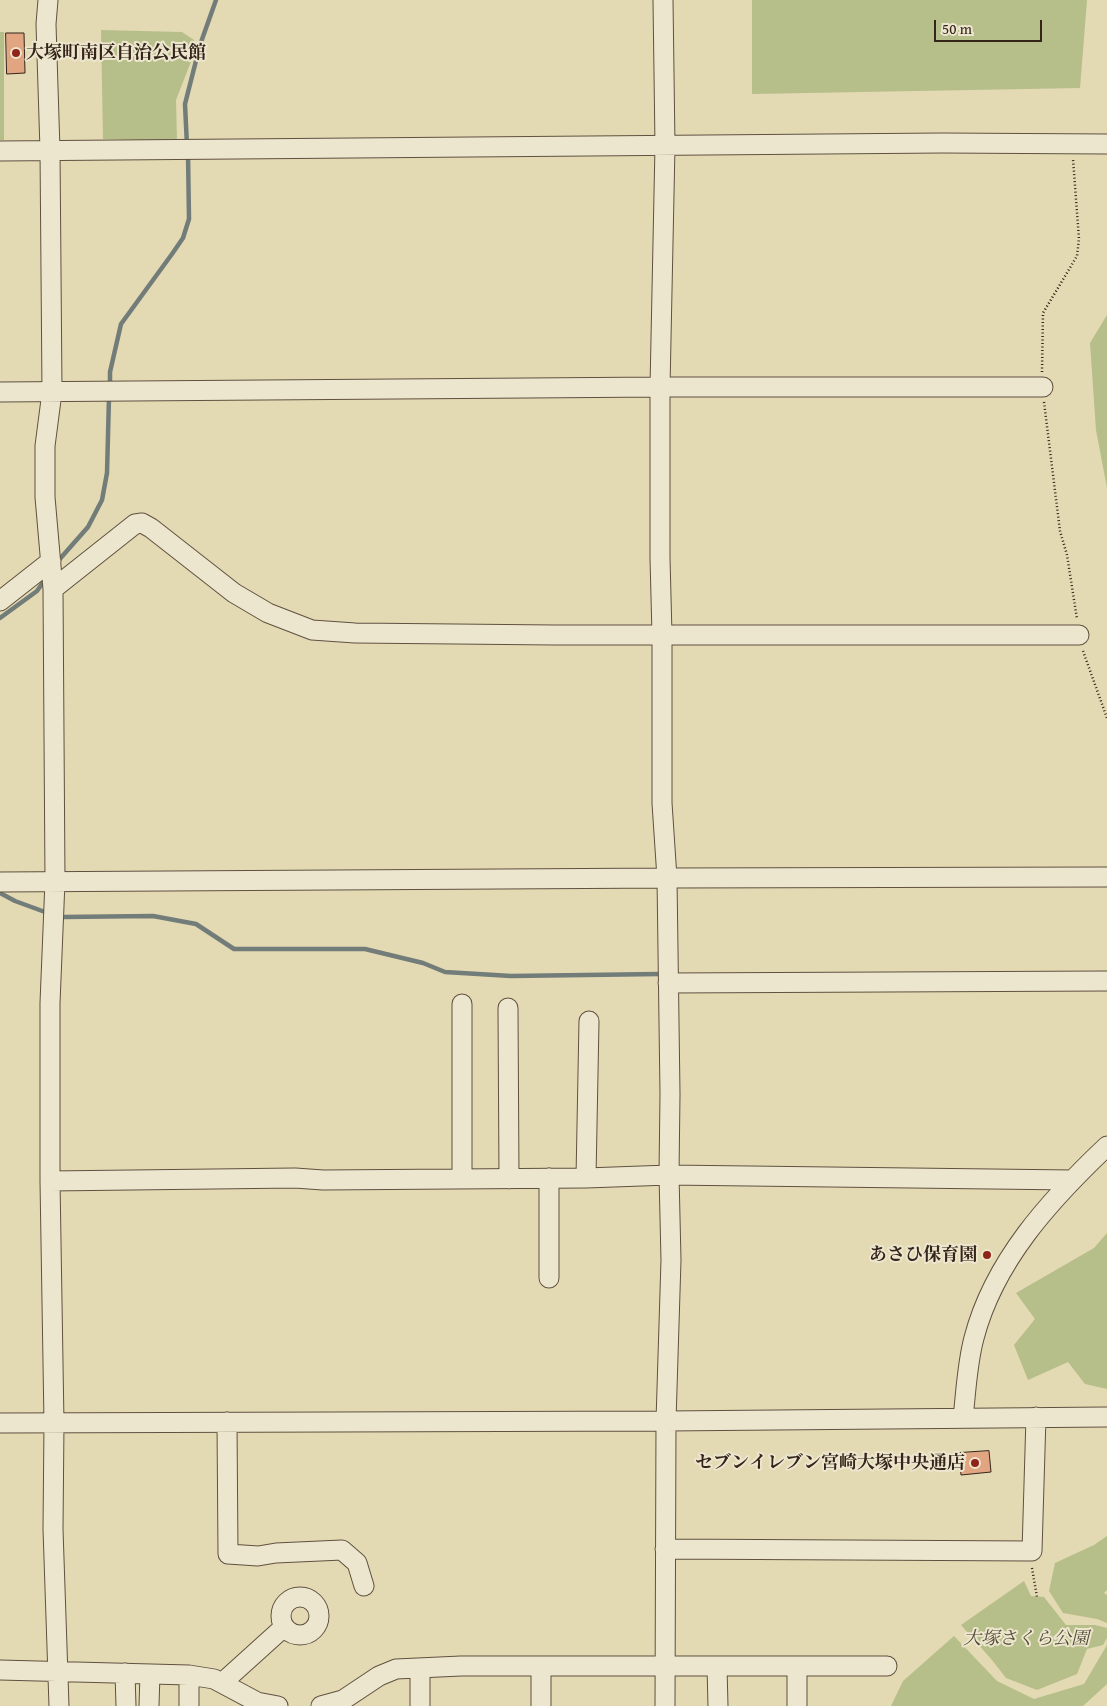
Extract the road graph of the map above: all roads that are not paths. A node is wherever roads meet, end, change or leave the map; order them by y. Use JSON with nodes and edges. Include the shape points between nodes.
{"nodes":[{"id":1,"x":48,"y":0,"type":"edge"},
{"id":2,"x":663,"y":0,"type":"edge"},
{"id":3,"x":1107,"y":144,"type":"edge"},
{"id":4,"x":665,"y":146,"type":"junction"},
{"id":5,"x":50,"y":150,"type":"junction"},
{"id":6,"x":0,"y":151,"type":"edge"},
{"id":7,"x":660,"y":387,"type":"junction"},
{"id":8,"x":1043,"y":387,"type":"road end"},
{"id":9,"x":0,"y":392,"type":"edge"},
{"id":10,"x":52,"y":392,"type":"junction"},
{"id":11,"x":51,"y":561,"type":"junction"},
{"id":12,"x":54,"y":589,"type":"junction"},
{"id":13,"x":0,"y":601,"type":"edge"},
{"id":14,"x":662,"y":636,"type":"junction"},
{"id":15,"x":1079,"y":636,"type":"road end"},
{"id":16,"x":1107,"y":877,"type":"edge"},
{"id":17,"x":667,"y":878,"type":"junction"},
{"id":18,"x":0,"y":882,"type":"edge"},
{"id":19,"x":55,"y":882,"type":"junction"},
{"id":20,"x":1107,"y":981,"type":"edge"},
{"id":21,"x":668,"y":982,"type":"junction"},
{"id":22,"x":462,"y":1004,"type":"dead end"},
{"id":23,"x":508,"y":1008,"type":"dead end"},
{"id":24,"x":589,"y":1021,"type":"dead end"},
{"id":25,"x":1107,"y":1146,"type":"edge"},
{"id":26,"x":669,"y":1175,"type":"junction"},
{"id":27,"x":550,"y":1178,"type":"junction"},
{"id":28,"x":586,"y":1178,"type":"junction"},
{"id":29,"x":462,"y":1179,"type":"junction"},
{"id":30,"x":509,"y":1179,"type":"junction"},
{"id":31,"x":1072,"y":1180,"type":"junction"},
{"id":32,"x":50,"y":1181,"type":"junction"},
{"id":33,"x":549,"y":1278,"type":"dead end"},
{"id":34,"x":1036,"y":1417,"type":"junction"},
{"id":35,"x":1107,"y":1417,"type":"edge"},
{"id":36,"x":963,"y":1418,"type":"junction"},
{"id":37,"x":666,"y":1421,"type":"junction"},
{"id":38,"x":227,"y":1422,"type":"junction"},
{"id":39,"x":0,"y":1423,"type":"edge"},
{"id":40,"x":54,"y":1423,"type":"junction"},
{"id":41,"x":665,"y":1549,"type":"junction"},
{"id":42,"x":364,"y":1586,"type":"dead end"},
{"id":43,"x":284,"y":1627,"type":"dead end"},
{"id":44,"x":541,"y":1666,"type":"junction"},
{"id":45,"x":665,"y":1666,"type":"junction"},
{"id":46,"x":718,"y":1666,"type":"junction"},
{"id":47,"x":796,"y":1666,"type":"junction"},
{"id":48,"x":886,"y":1666,"type":"dead end"},
{"id":49,"x":420,"y":1668,"type":"junction"},
{"id":50,"x":0,"y":1670,"type":"edge"},
{"id":51,"x":59,"y":1671,"type":"junction"},
{"id":52,"x":125,"y":1673,"type":"junction"},
{"id":53,"x":150,"y":1674,"type":"junction"},
{"id":54,"x":189,"y":1676,"type":"junction"},
{"id":55,"x":225,"y":1685,"type":"junction"},
{"id":56,"x":348,"y":1701,"type":"edge"},
{"id":57,"x":58,"y":1706,"type":"edge"},
{"id":58,"x":126,"y":1706,"type":"edge"},
{"id":59,"x":149,"y":1706,"type":"edge"},
{"id":60,"x":189,"y":1706,"type":"edge"},
{"id":61,"x":228,"y":1706,"type":"edge"},
{"id":62,"x":278,"y":1706,"type":"edge"},
{"id":63,"x":322,"y":1706,"type":"edge"},
{"id":64,"x":420,"y":1706,"type":"edge"},
{"id":65,"x":541,"y":1706,"type":"edge"},
{"id":66,"x":665,"y":1706,"type":"edge"},
{"id":67,"x":718,"y":1706,"type":"edge"},
{"id":68,"x":797,"y":1706,"type":"edge"}],
"edges":[{"from":1,"to":5,"type":"street"},
{"from":2,"to":4,"type":"street"},
{"from":3,"to":4,"type":"street"},
{"from":4,"to":5,"type":"street"},
{"from":4,"to":7,"type":"street"},
{"from":5,"to":6,"type":"street"},
{"from":5,"to":10,"type":"street"},
{"from":7,"to":8,"type":"street"},
{"from":7,"to":10,"type":"street"},
{"from":7,"to":14,"type":"street"},
{"from":9,"to":10,"type":"street"},
{"from":10,"to":11,"type":"street","via":[[45,446],[45,496]]},
{"from":11,"to":12,"type":"street"},
{"from":11,"to":13,"type":"street"},
{"from":12,"to":14,"type":"street","via":[[135,524],[142,523],[234,592],[268,613],[312,630]]},
{"from":12,"to":19,"type":"street"},
{"from":14,"to":15,"type":"street"},
{"from":14,"to":17,"type":"street","via":[[662,803]]},
{"from":16,"to":17,"type":"street"},
{"from":17,"to":19,"type":"street"},
{"from":17,"to":21,"type":"street"},
{"from":18,"to":19,"type":"street"},
{"from":19,"to":32,"type":"street","via":[[50,1003]]},
{"from":20,"to":21,"type":"street"},
{"from":21,"to":26,"type":"street"},
{"from":22,"to":29,"type":"street"},
{"from":23,"to":30,"type":"street"},
{"from":24,"to":28,"type":"street"},
{"from":25,"to":31,"type":"street"},
{"from":26,"to":28,"type":"street"},
{"from":26,"to":31,"type":"street"},
{"from":26,"to":37,"type":"street","via":[[671,1260]]},
{"from":27,"to":28,"type":"street"},
{"from":27,"to":30,"type":"street"},
{"from":27,"to":33,"type":"street"},
{"from":29,"to":30,"type":"street"},
{"from":29,"to":32,"type":"street"},
{"from":31,"to":36,"type":"street","via":[[1012,1253],[986,1303],[970,1355]]},
{"from":32,"to":40,"type":"street"},
{"from":34,"to":35,"type":"street"},
{"from":34,"to":36,"type":"street"},
{"from":34,"to":41,"type":"street","via":[[1032,1552]]},
{"from":36,"to":37,"type":"street"},
{"from":37,"to":38,"type":"street"},
{"from":37,"to":41,"type":"street"},
{"from":38,"to":40,"type":"street"},
{"from":38,"to":42,"type":"street","via":[[228,1554],[258,1556],[342,1550],[358,1563]]},
{"from":39,"to":40,"type":"street"},
{"from":40,"to":51,"type":"street","via":[[53,1529]]},
{"from":41,"to":45,"type":"street"},
{"from":43,"to":55,"type":"street"},
{"from":44,"to":45,"type":"street"},
{"from":44,"to":49,"type":"street"},
{"from":44,"to":65,"type":"street"},
{"from":45,"to":46,"type":"street"},
{"from":45,"to":66,"type":"street"},
{"from":46,"to":47,"type":"street"},
{"from":46,"to":67,"type":"street"},
{"from":47,"to":48,"type":"street"},
{"from":47,"to":68,"type":"street"},
{"from":49,"to":56,"type":"street","via":[[396,1669],[379,1676]]},
{"from":49,"to":64,"type":"street"},
{"from":50,"to":51,"type":"street"},
{"from":51,"to":52,"type":"street"},
{"from":51,"to":57,"type":"street"},
{"from":52,"to":53,"type":"street"},
{"from":52,"to":58,"type":"street"},
{"from":53,"to":54,"type":"street"},
{"from":53,"to":59,"type":"street"},
{"from":54,"to":55,"type":"street","via":[[214,1679]]},
{"from":54,"to":60,"type":"street"},
{"from":55,"to":61,"type":"street"},
{"from":55,"to":62,"type":"street","via":[[257,1702]]},
{"from":56,"to":63,"type":"street"}]}
